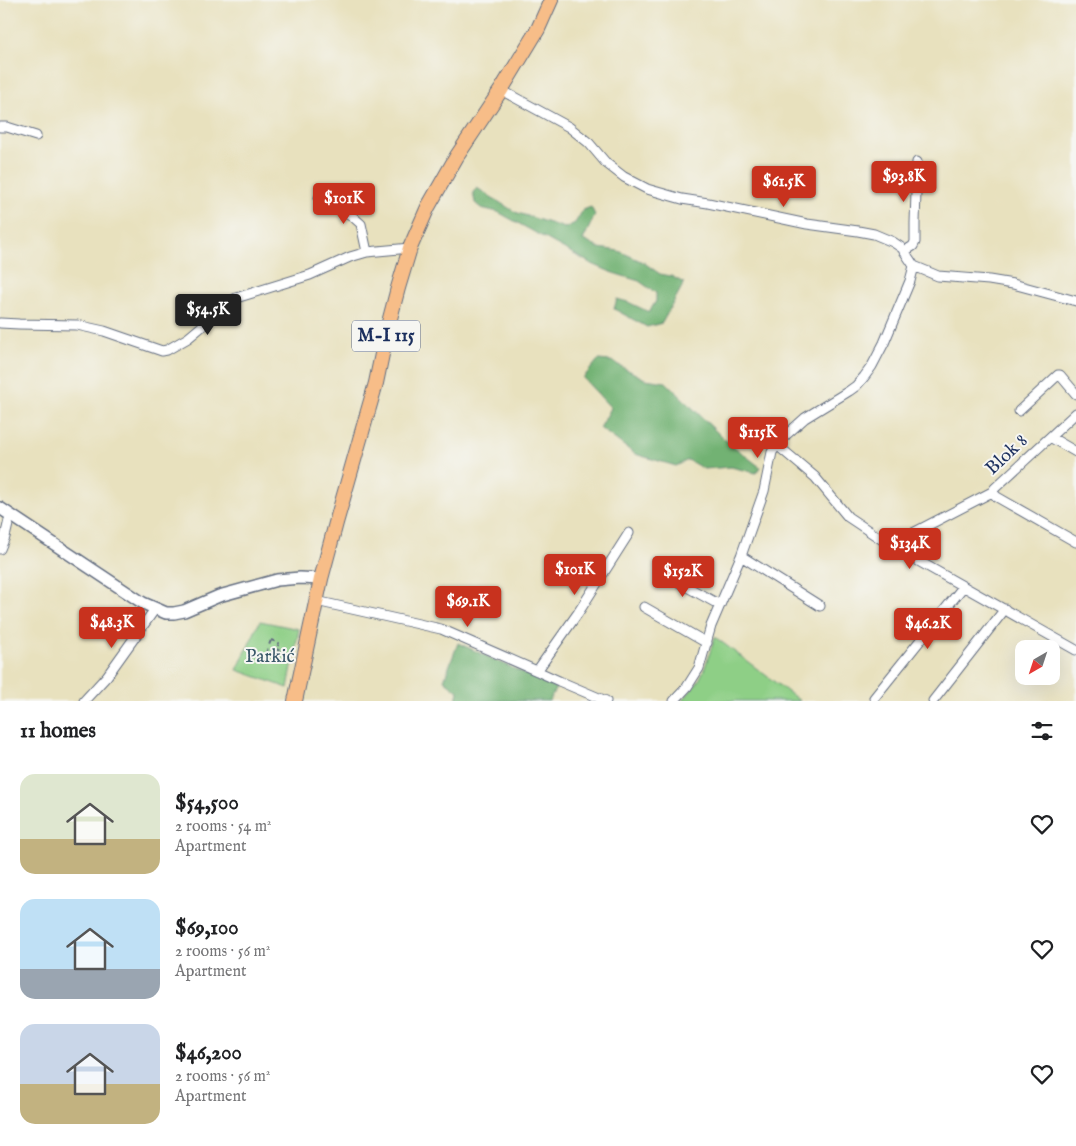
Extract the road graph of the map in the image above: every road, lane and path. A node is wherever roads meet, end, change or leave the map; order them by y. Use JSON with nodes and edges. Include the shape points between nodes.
{"nodes":[{"id":1,"x":551,"y":0,"type":"edge"},
{"id":2,"x":501,"y":90,"type":"junction"},
{"id":3,"x":0,"y":127,"type":"edge"},
{"id":4,"x":36,"y":136,"type":"dead end"},
{"id":5,"x":918,"y":162,"type":"dead end"},
{"id":6,"x":319,"y":198,"type":"dead end"},
{"id":7,"x":410,"y":248,"type":"junction"},
{"id":8,"x":905,"y":251,"type":"junction"},
{"id":9,"x":367,"y":252,"type":"junction"},
{"id":10,"x":914,"y":266,"type":"junction"},
{"id":11,"x":1076,"y":301,"type":"edge"},
{"id":12,"x":0,"y":323,"type":"edge"},
{"id":13,"x":1076,"y":394,"type":"edge"},
{"id":14,"x":1019,"y":411,"type":"dead end"},
{"id":15,"x":1076,"y":413,"type":"edge"},
{"id":16,"x":1050,"y":438,"type":"junction"},
{"id":17,"x":777,"y":446,"type":"junction"},
{"id":18,"x":1076,"y":452,"type":"edge"},
{"id":19,"x":992,"y":492,"type":"junction"},
{"id":20,"x":0,"y":508,"type":"edge"},
{"id":21,"x":10,"y":516,"type":"junction"},
{"id":22,"x":629,"y":533,"type":"dead end"},
{"id":23,"x":1076,"y":542,"type":"edge"},
{"id":24,"x":890,"y":545,"type":"junction"},
{"id":25,"x":0,"y":549,"type":"edge"},
{"id":26,"x":740,"y":556,"type":"junction"},
{"id":27,"x":658,"y":571,"type":"dead end"},
{"id":28,"x":321,"y":579,"type":"junction"},
{"id":29,"x":963,"y":587,"type":"junction"},
{"id":30,"x":316,"y":601,"type":"junction"},
{"id":31,"x":720,"y":605,"type":"junction"},
{"id":32,"x":820,"y":606,"type":"dead end"},
{"id":33,"x":644,"y":607,"type":"dead end"},
{"id":34,"x":155,"y":609,"type":"junction"},
{"id":35,"x":1005,"y":610,"type":"junction"},
{"id":36,"x":707,"y":643,"type":"junction"},
{"id":37,"x":277,"y":649,"type":"junction"},
{"id":38,"x":1076,"y":650,"type":"edge"},
{"id":39,"x":294,"y":660,"type":"dead end"},
{"id":40,"x":537,"y":670,"type":"junction"},
{"id":41,"x":874,"y":698,"type":"dead end"},
{"id":42,"x":84,"y":701,"type":"edge"},
{"id":43,"x":295,"y":701,"type":"edge"},
{"id":44,"x":606,"y":701,"type":"edge"},
{"id":45,"x":674,"y":701,"type":"edge"},
{"id":46,"x":933,"y":701,"type":"edge"}],
"edges":[{"from":1,"to":2,"type":"main road","number":"M-I 115","via":[[538,29]]},
{"from":2,"to":7,"type":"main road","number":"M-I 115","via":[[457,156],[428,207]]},
{"from":2,"to":8,"type":"street","via":[[569,127],[624,178],[647,189],[682,200],[874,234]]},
{"from":3,"to":4,"type":"street"},
{"from":5,"to":8,"type":"street","via":[[915,242]]},
{"from":6,"to":9,"type":"street","via":[[328,200],[361,224]]},
{"from":7,"to":9,"type":"street"},
{"from":7,"to":28,"type":"main road","number":"M-I 115"},
{"from":8,"to":10,"type":"street"},
{"from":9,"to":12,"type":"street","via":[[236,298],[188,338],[167,350],[77,325]]},
{"from":10,"to":11,"type":"street","via":[[938,276],[1013,284]]},
{"from":10,"to":17,"type":"street","via":[[884,343],[864,377],[849,391],[805,418]]},
{"from":13,"to":14,"type":"street","via":[[1058,375]]},
{"from":15,"to":16,"type":"street","name":"Blok 8"},
{"from":16,"to":18,"type":"street","name":"Blok 8"},
{"from":16,"to":19,"type":"street","name":"Blok 8"},
{"from":17,"to":24,"type":"street","via":[[815,477],[848,517]]},
{"from":17,"to":26,"type":"street","via":[[772,452],[764,491]]},
{"from":19,"to":23,"type":"street","name":"Blok 8"},
{"from":19,"to":24,"type":"street"},
{"from":20,"to":21,"type":"street"},
{"from":21,"to":25,"type":"street"},
{"from":21,"to":34,"type":"street"},
{"from":22,"to":40,"type":"street"},
{"from":24,"to":29,"type":"street"},
{"from":26,"to":31,"type":"street"},
{"from":26,"to":32,"type":"street"},
{"from":27,"to":31,"type":"street"},
{"from":28,"to":30,"type":"main road","number":"M-I 115"},
{"from":28,"to":34,"type":"street","via":[[277,580],[174,613]]},
{"from":29,"to":35,"type":"street"},
{"from":29,"to":41,"type":"street"},
{"from":30,"to":40,"type":"street","via":[[441,629]]},
{"from":30,"to":43,"type":"main road","number":"M-I 115"},
{"from":31,"to":36,"type":"street"},
{"from":33,"to":36,"type":"street"},
{"from":34,"to":42,"type":"street","via":[[107,676]]},
{"from":35,"to":38,"type":"street"},
{"from":35,"to":46,"type":"street"},
{"from":36,"to":45,"type":"street","via":[[699,668],[687,688]]},
{"from":37,"to":37,"type":"path","via":[[274,656],[266,653],[270,640],[279,643]]},
{"from":37,"to":39,"type":"path"},
{"from":40,"to":44,"type":"street"}]}
